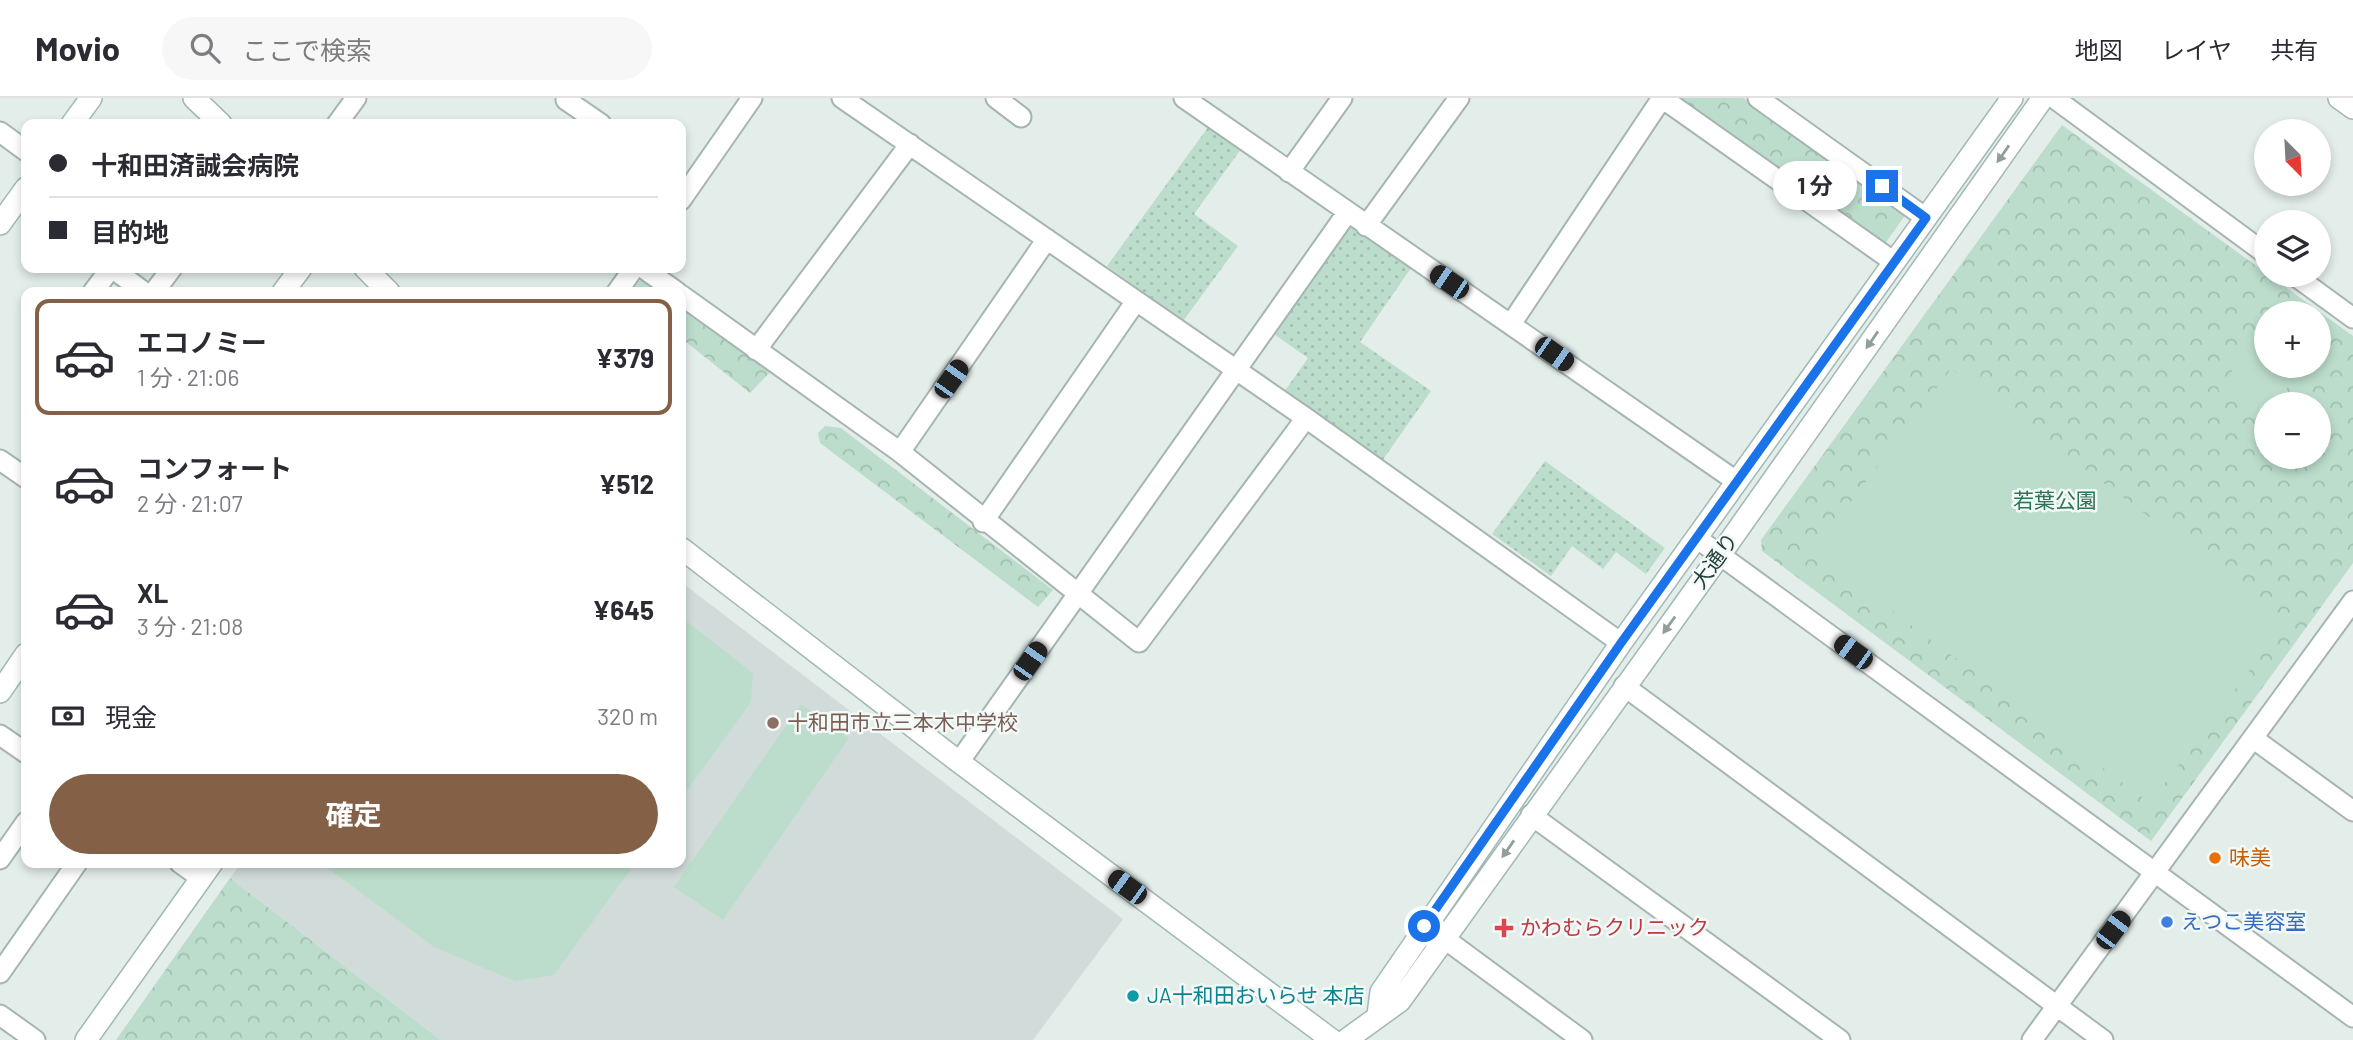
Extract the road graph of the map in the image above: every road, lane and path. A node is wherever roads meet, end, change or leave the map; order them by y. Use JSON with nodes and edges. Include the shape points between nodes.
{"nodes":[{"id":1,"x":91,"y":98,"type":"edge"},
{"id":2,"x":194,"y":98,"type":"edge"},
{"id":3,"x":356,"y":98,"type":"edge"},
{"id":4,"x":752,"y":98,"type":"edge"},
{"id":5,"x":842,"y":98,"type":"edge"},
{"id":6,"x":996,"y":98,"type":"edge"},
{"id":7,"x":1184,"y":98,"type":"edge"},
{"id":8,"x":1342,"y":98,"type":"edge"},
{"id":9,"x":1460,"y":98,"type":"edge"},
{"id":10,"x":1662,"y":98,"type":"edge"},
{"id":11,"x":1758,"y":98,"type":"edge"},
{"id":12,"x":2012,"y":98,"type":"edge"},
{"id":13,"x":2043,"y":98,"type":"edge"},
{"id":14,"x":2054,"y":98,"type":"edge"},
{"id":15,"x":2339,"y":98,"type":"edge"},
{"id":16,"x":566,"y":100,"type":"edge"},
{"id":17,"x":2353,"y":108,"type":"edge"},
{"id":18,"x":1021,"y":117,"type":"dead end"},
{"id":19,"x":76,"y":119,"type":"edge"},
{"id":20,"x":214,"y":119,"type":"edge"},
{"id":21,"x":341,"y":119,"type":"edge"},
{"id":22,"x":594,"y":119,"type":"edge"},
{"id":23,"x":0,"y":132,"type":"edge"},
{"id":24,"x":910,"y":144,"type":"junction"},
{"id":25,"x":21,"y":147,"type":"edge"},
{"id":26,"x":1289,"y":172,"type":"junction"},
{"id":27,"x":686,"y":187,"type":"edge"},
{"id":28,"x":21,"y":200,"type":"edge"},
{"id":29,"x":1347,"y":213,"type":"junction"},
{"id":30,"x":2,"y":217,"type":"edge"},
{"id":31,"x":1926,"y":218,"type":"junction"},
{"id":32,"x":1366,"y":226,"type":"junction"},
{"id":33,"x":1047,"y":239,"type":"junction"},
{"id":34,"x":2254,"y":245,"type":"edge"},
{"id":35,"x":1894,"y":262,"type":"junction"},
{"id":36,"x":118,"y":273,"type":"edge"},
{"id":37,"x":370,"y":273,"type":"edge"},
{"id":38,"x":650,"y":273,"type":"edge"},
{"id":39,"x":137,"y":287,"type":"edge"},
{"id":40,"x":384,"y":287,"type":"edge"},
{"id":41,"x":669,"y":287,"type":"edge"},
{"id":42,"x":2310,"y":287,"type":"edge"},
{"id":43,"x":686,"y":299,"type":"edge"},
{"id":44,"x":1136,"y":301,"type":"junction"},
{"id":45,"x":2353,"y":318,"type":"edge"},
{"id":46,"x":1511,"y":324,"type":"junction"},
{"id":47,"x":756,"y":350,"type":"junction"},
{"id":48,"x":1236,"y":371,"type":"junction"},
{"id":49,"x":1306,"y":418,"type":"junction"},
{"id":50,"x":900,"y":452,"type":"junction"},
{"id":51,"x":0,"y":460,"type":"edge"},
{"id":52,"x":21,"y":473,"type":"edge"},
{"id":53,"x":1736,"y":481,"type":"junction"},
{"id":54,"x":983,"y":522,"type":"junction"},
{"id":55,"x":1698,"y":539,"type":"junction"},
{"id":56,"x":686,"y":552,"type":"edge"},
{"id":57,"x":1720,"y":555,"type":"junction"},
{"id":58,"x":1077,"y":595,"type":"junction"},
{"id":59,"x":2350,"y":612,"type":"edge"},
{"id":60,"x":1621,"y":643,"type":"junction"},
{"id":61,"x":21,"y":661,"type":"edge"},
{"id":62,"x":1624,"y":686,"type":"junction"},
{"id":63,"x":0,"y":692,"type":"edge"},
{"id":64,"x":0,"y":735,"type":"edge"},
{"id":65,"x":2254,"y":739,"type":"junction"},
{"id":66,"x":21,"y":750,"type":"edge"},
{"id":67,"x":959,"y":762,"type":"junction"},
{"id":68,"x":2353,"y":811,"type":"edge"},
{"id":69,"x":1531,"y":815,"type":"junction"},
{"id":70,"x":21,"y":829,"type":"edge"},
{"id":71,"x":0,"y":859,"type":"edge"},
{"id":72,"x":74,"y":868,"type":"edge"},
{"id":73,"x":207,"y":871,"type":"edge"},
{"id":74,"x":2155,"y":872,"type":"junction"},
{"id":75,"x":1444,"y":939,"type":"junction"},
{"id":76,"x":0,"y":973,"type":"edge"},
{"id":77,"x":2057,"y":1006,"type":"junction"},
{"id":78,"x":0,"y":1015,"type":"edge"},
{"id":79,"x":1378,"y":1016,"type":"junction"},
{"id":80,"x":2353,"y":1017,"type":"edge"},
{"id":81,"x":36,"y":1040,"type":"edge"},
{"id":82,"x":86,"y":1040,"type":"edge"},
{"id":83,"x":1332,"y":1040,"type":"edge"},
{"id":84,"x":1346,"y":1040,"type":"edge"},
{"id":85,"x":1582,"y":1040,"type":"edge"},
{"id":86,"x":1840,"y":1040,"type":"edge"},
{"id":87,"x":2032,"y":1040,"type":"edge"},
{"id":88,"x":2103,"y":1040,"type":"edge"}],
"edges":[{"from":1,"to":19,"type":"street"},
{"from":2,"to":20,"type":"street"},
{"from":3,"to":21,"type":"street"},
{"from":4,"to":27,"type":"street"},
{"from":5,"to":24,"type":"street"},
{"from":6,"to":18,"type":"street"},
{"from":7,"to":26,"type":"street"},
{"from":8,"to":26,"type":"street"},
{"from":9,"to":32,"type":"street"},
{"from":10,"to":35,"type":"street"},
{"from":10,"to":46,"type":"street"},
{"from":11,"to":31,"type":"street"},
{"from":12,"to":31,"type":"street","name":"大通り"},
{"from":13,"to":57,"type":"street","name":"大通り","one_way":true},
{"from":14,"to":34,"type":"street"},
{"from":15,"to":17,"type":"street"},
{"from":16,"to":22,"type":"street"},
{"from":23,"to":25,"type":"street"},
{"from":24,"to":33,"type":"street"},
{"from":24,"to":47,"type":"street"},
{"from":26,"to":29,"type":"street"},
{"from":28,"to":30,"type":"street"},
{"from":29,"to":32,"type":"street"},
{"from":29,"to":48,"type":"street"},
{"from":31,"to":35,"type":"street","name":"大通り"},
{"from":32,"to":46,"type":"street"},
{"from":33,"to":44,"type":"street"},
{"from":33,"to":50,"type":"street"},
{"from":35,"to":53,"type":"street","name":"大通り"},
{"from":36,"to":39,"type":"street"},
{"from":37,"to":40,"type":"street"},
{"from":38,"to":41,"type":"street"},
{"from":42,"to":45,"type":"street"},
{"from":43,"to":47,"type":"street"},
{"from":44,"to":48,"type":"street"},
{"from":44,"to":54,"type":"street"},
{"from":46,"to":53,"type":"street"},
{"from":47,"to":50,"type":"street"},
{"from":48,"to":49,"type":"street"},
{"from":48,"to":58,"type":"street"},
{"from":49,"to":58,"type":"street","via":[[1139,642]]},
{"from":49,"to":60,"type":"street"},
{"from":50,"to":54,"type":"street"},
{"from":51,"to":52,"type":"street"},
{"from":53,"to":55,"type":"street","name":"大通り"},
{"from":54,"to":58,"type":"street"},
{"from":55,"to":57,"type":"street"},
{"from":55,"to":60,"type":"street","name":"大通り"},
{"from":56,"to":67,"type":"street"},
{"from":57,"to":62,"type":"street","name":"大通り","one_way":true},
{"from":57,"to":74,"type":"street"},
{"from":58,"to":67,"type":"street"},
{"from":59,"to":65,"type":"street"},
{"from":60,"to":79,"type":"street","name":"大通り","via":[[1381,992]]},
{"from":61,"to":63,"type":"street"},
{"from":62,"to":69,"type":"street","name":"大通り"},
{"from":62,"to":77,"type":"street"},
{"from":64,"to":66,"type":"street"},
{"from":65,"to":68,"type":"street"},
{"from":65,"to":74,"type":"street"},
{"from":67,"to":83,"type":"street"},
{"from":69,"to":75,"type":"street","name":"大通り","one_way":true},
{"from":69,"to":86,"type":"street"},
{"from":70,"to":71,"type":"street"},
{"from":72,"to":76,"type":"street"},
{"from":73,"to":82,"type":"street"},
{"from":74,"to":77,"type":"street"},
{"from":74,"to":80,"type":"street"},
{"from":75,"to":79,"type":"street","name":"大通り","via":[[1400,1001]]},
{"from":75,"to":85,"type":"street"},
{"from":77,"to":87,"type":"street"},
{"from":77,"to":88,"type":"street"},
{"from":78,"to":81,"type":"street"},
{"from":79,"to":84,"type":"street","name":"大通り"}]}
